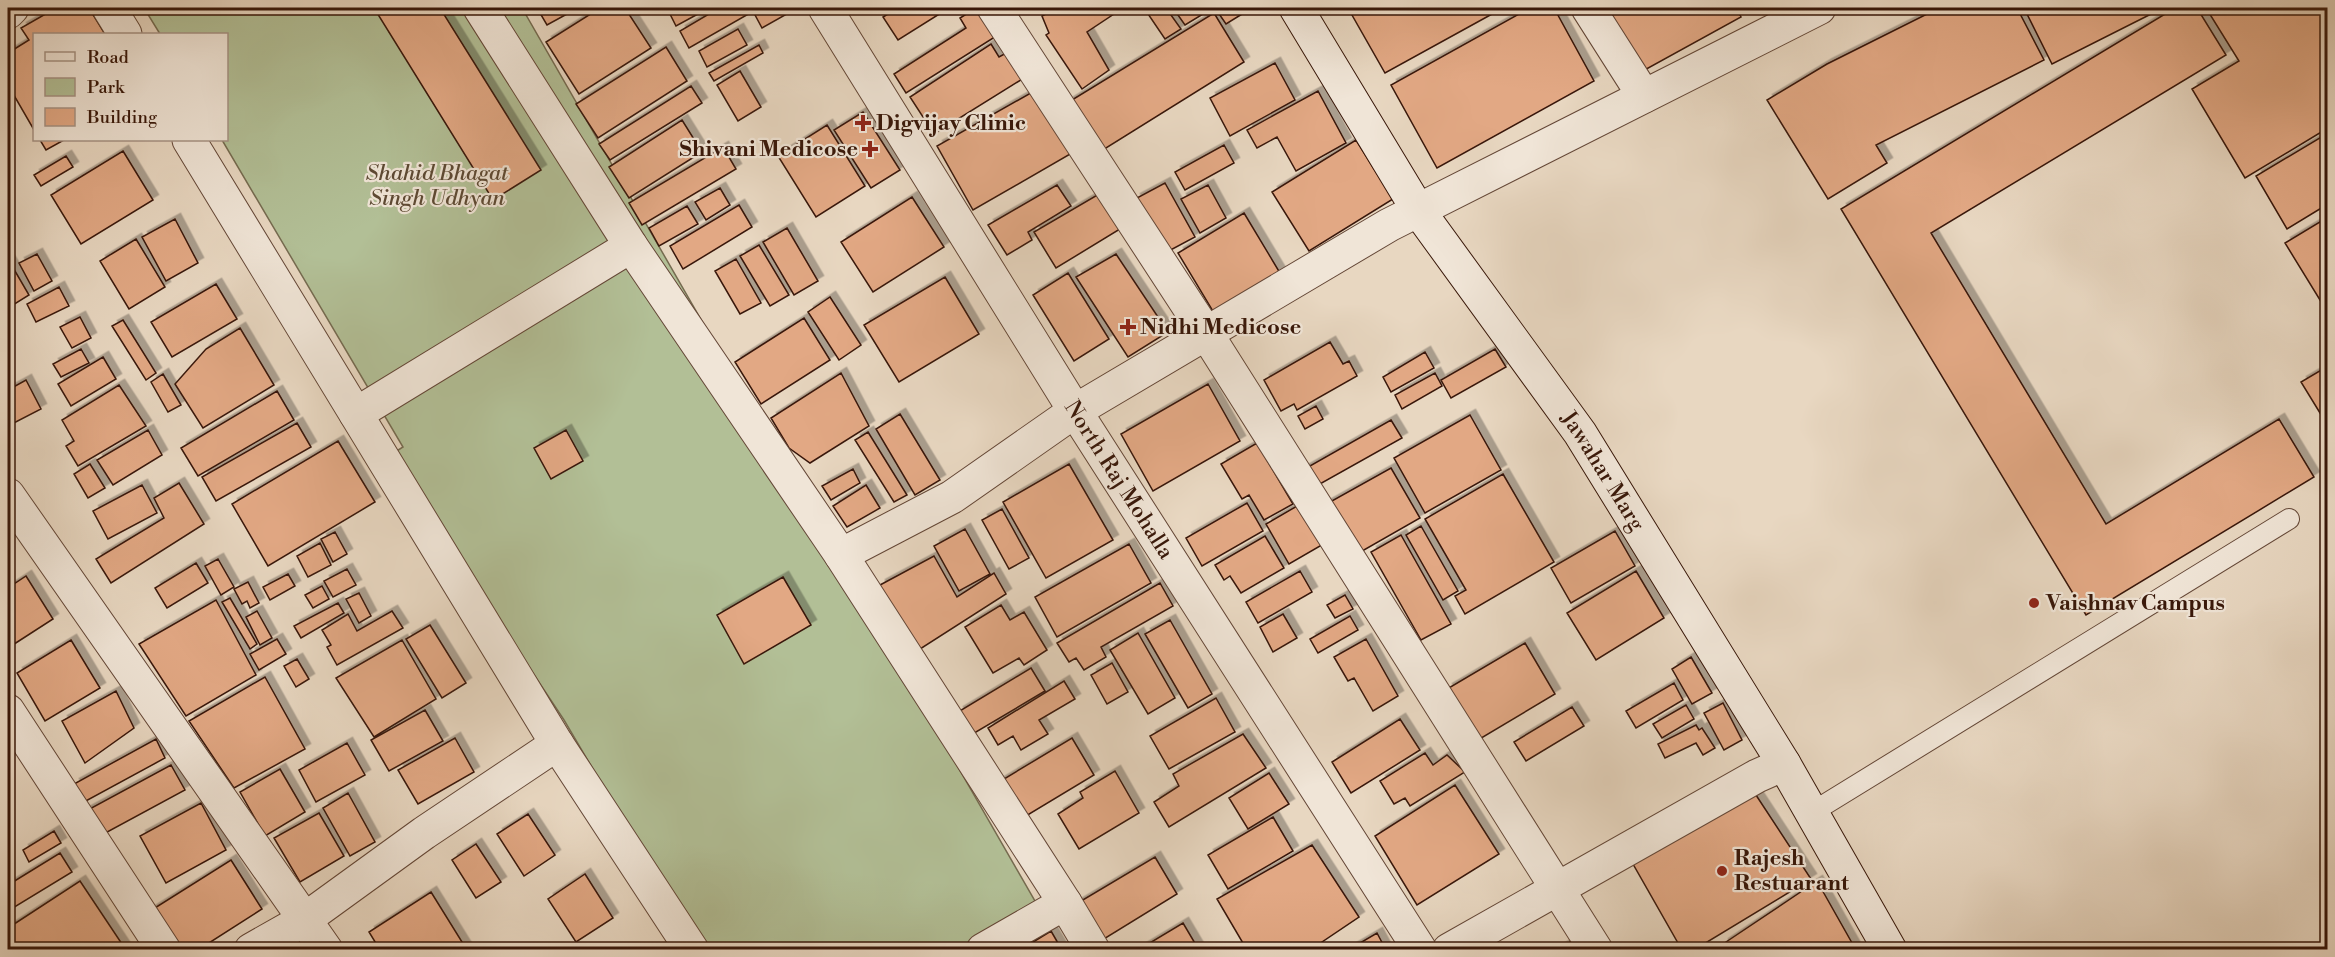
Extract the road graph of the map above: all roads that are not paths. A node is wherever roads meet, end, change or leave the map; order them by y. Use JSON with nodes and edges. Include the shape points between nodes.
{"nodes":[{"id":1,"x":12,"y":8,"type":"edge"},
{"id":2,"x":109,"y":8,"type":"edge"},
{"id":3,"x":480,"y":8,"type":"edge"},
{"id":4,"x":825,"y":8,"type":"edge"},
{"id":5,"x":994,"y":8,"type":"edge"},
{"id":6,"x":1296,"y":8,"type":"edge"},
{"id":7,"x":1587,"y":8,"type":"edge"},
{"id":8,"x":1814,"y":9,"type":"edge"},
{"id":9,"x":8,"y":12,"type":"edge"},
{"id":10,"x":124,"y":33,"type":"edge"},
{"id":11,"x":1644,"y":96,"type":"junction"},
{"id":12,"x":190,"y":141,"type":"edge"},
{"id":13,"x":1418,"y":210,"type":"junction"},
{"id":14,"x":631,"y":246,"type":"junction"},
{"id":15,"x":1206,"y":333,"type":"junction"},
{"id":16,"x":1075,"y":411,"type":"junction"},
{"id":17,"x":356,"y":414,"type":"junction"},
{"id":18,"x":8,"y":495,"type":"edge"},
{"id":19,"x":2289,"y":519,"type":"dead end"},
{"id":20,"x":841,"y":555,"type":"junction"},
{"id":21,"x":8,"y":711,"type":"edge"},
{"id":22,"x":556,"y":744,"type":"junction"},
{"id":23,"x":1784,"y":764,"type":"junction"},
{"id":24,"x":1811,"y":813,"type":"junction"},
{"id":25,"x":1557,"y":889,"type":"junction"},
{"id":26,"x":1065,"y":903,"type":"junction"},
{"id":27,"x":304,"y":920,"type":"junction"},
{"id":28,"x":164,"y":950,"type":"edge"},
{"id":29,"x":251,"y":950,"type":"edge"},
{"id":30,"x":326,"y":950,"type":"edge"},
{"id":31,"x":692,"y":950,"type":"edge"},
{"id":32,"x":983,"y":950,"type":"edge"},
{"id":33,"x":1093,"y":950,"type":"edge"},
{"id":34,"x":1420,"y":950,"type":"edge"},
{"id":35,"x":1449,"y":950,"type":"edge"},
{"id":36,"x":1596,"y":950,"type":"edge"},
{"id":37,"x":1890,"y":950,"type":"edge"}],
"edges":[{"from":1,"to":9,"type":"street"},
{"from":2,"to":10,"type":"street"},
{"from":3,"to":14,"type":"street"},
{"from":4,"to":16,"type":"street","name":"North Raj Mohalla"},
{"from":5,"to":15,"type":"street"},
{"from":6,"to":13,"type":"street","name":"Jawahar Marg"},
{"from":7,"to":11,"type":"street"},
{"from":8,"to":11,"type":"street"},
{"from":11,"to":13,"type":"street"},
{"from":12,"to":17,"type":"street"},
{"from":13,"to":15,"type":"street"},
{"from":13,"to":23,"type":"street","name":"Jawahar Marg","via":[[1580,433]]},
{"from":14,"to":17,"type":"street"},
{"from":14,"to":20,"type":"street"},
{"from":15,"to":16,"type":"street"},
{"from":15,"to":25,"type":"street"},
{"from":16,"to":20,"type":"street","via":[[952,497]]},
{"from":16,"to":34,"type":"street","name":"North Raj Mohalla"},
{"from":17,"to":22,"type":"street"},
{"from":18,"to":27,"type":"street"},
{"from":19,"to":24,"type":"lane"},
{"from":20,"to":26,"type":"street"},
{"from":21,"to":28,"type":"street"},
{"from":22,"to":27,"type":"street"},
{"from":22,"to":31,"type":"street"},
{"from":23,"to":24,"type":"street","name":"Jawahar Marg"},
{"from":23,"to":25,"type":"street"},
{"from":24,"to":37,"type":"street","name":"Jawahar Marg"},
{"from":25,"to":35,"type":"street"},
{"from":25,"to":36,"type":"street"},
{"from":26,"to":32,"type":"street"},
{"from":26,"to":33,"type":"street"},
{"from":27,"to":29,"type":"street"},
{"from":27,"to":30,"type":"street"}]}
